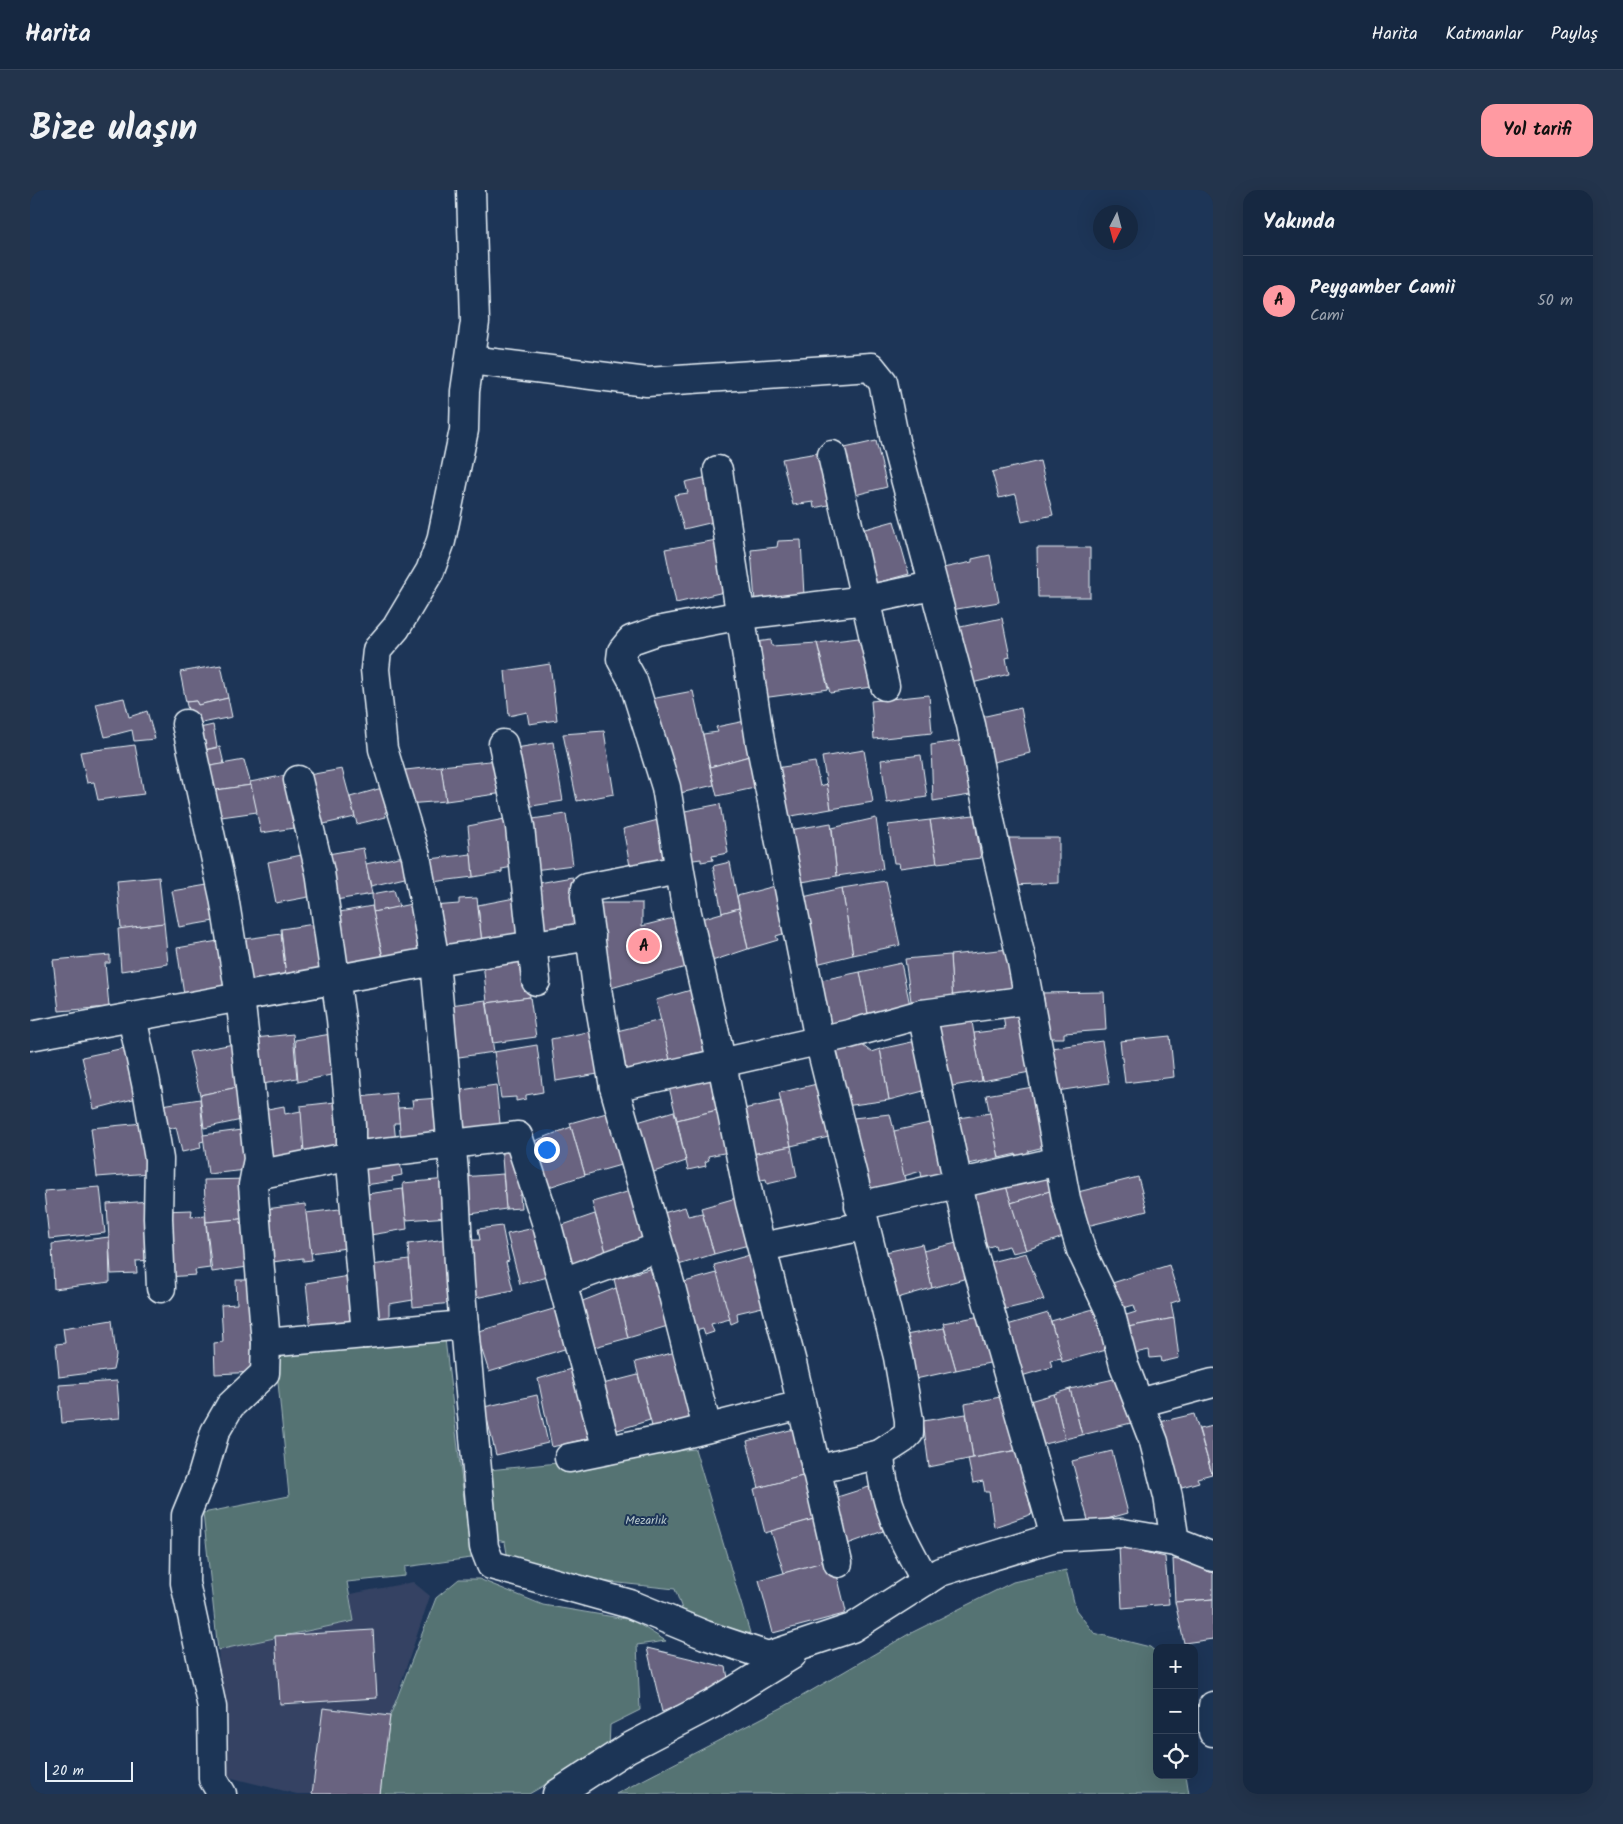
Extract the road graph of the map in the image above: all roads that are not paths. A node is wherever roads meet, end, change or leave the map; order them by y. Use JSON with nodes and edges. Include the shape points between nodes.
{"nodes":[{"id":1,"x":471,"y":190,"type":"edge"},
{"id":2,"x":470,"y":360,"type":"junction"},
{"id":3,"x":832,"y":455,"type":"dead end"},
{"id":4,"x":718,"y":470,"type":"dead end"},
{"id":5,"x":932,"y":586,"type":"junction"},
{"id":6,"x":866,"y":600,"type":"junction"},
{"id":7,"x":742,"y":615,"type":"junction"},
{"id":8,"x":884,"y":686,"type":"dead end"},
{"id":9,"x":186,"y":724,"type":"dead end"},
{"id":10,"x":503,"y":744,"type":"dead end"},
{"id":11,"x":298,"y":780,"type":"dead end"},
{"id":12,"x":680,"y":870,"type":"junction"},
{"id":13,"x":590,"y":936,"type":"junction"},
{"id":14,"x":532,"y":944,"type":"junction"},
{"id":15,"x":435,"y":961,"type":"junction"},
{"id":16,"x":335,"y":979,"type":"junction"},
{"id":17,"x":536,"y":980,"type":"dead end"},
{"id":18,"x":240,"y":996,"type":"junction"},
{"id":19,"x":1029,"y":1000,"type":"junction"},
{"id":20,"x":922,"y":1014,"type":"junction"},
{"id":21,"x":132,"y":1017,"type":"junction"},
{"id":22,"x":30,"y":1036,"type":"edge"},
{"id":23,"x":819,"y":1040,"type":"junction"},
{"id":24,"x":722,"y":1064,"type":"junction"},
{"id":25,"x":614,"y":1087,"type":"junction"},
{"id":26,"x":452,"y":1145,"type":"junction"},
{"id":27,"x":352,"y":1156,"type":"junction"},
{"id":28,"x":1059,"y":1160,"type":"junction"},
{"id":29,"x":256,"y":1175,"type":"junction"},
{"id":30,"x":956,"y":1183,"type":"junction"},
{"id":31,"x":861,"y":1216,"type":"junction"},
{"id":32,"x":659,"y":1247,"type":"junction"},
{"id":33,"x":762,"y":1247,"type":"junction"},
{"id":34,"x":563,"y":1282,"type":"junction"},
{"id":35,"x":161,"y":1288,"type":"dead end"},
{"id":36,"x":464,"y":1325,"type":"junction"},
{"id":37,"x":366,"y":1334,"type":"junction"},
{"id":38,"x":266,"y":1344,"type":"junction"},
{"id":39,"x":1213,"y":1383,"type":"edge"},
{"id":40,"x":1138,"y":1403,"type":"junction"},
{"id":41,"x":801,"y":1405,"type":"junction"},
{"id":42,"x":707,"y":1428,"type":"junction"},
{"id":43,"x":607,"y":1450,"type":"junction"},
{"id":44,"x":880,"y":1454,"type":"junction"},
{"id":45,"x":569,"y":1458,"type":"dead end"},
{"id":46,"x":816,"y":1470,"type":"junction"},
{"id":47,"x":1055,"y":1537,"type":"junction"},
{"id":48,"x":1175,"y":1542,"type":"junction"},
{"id":49,"x":1213,"y":1557,"type":"edge"},
{"id":50,"x":838,"y":1563,"type":"dead end"},
{"id":51,"x":926,"y":1581,"type":"junction"},
{"id":52,"x":816,"y":1640,"type":"junction"},
{"id":53,"x":1213,"y":1706,"type":"edge"},
{"id":54,"x":1213,"y":1732,"type":"edge"},
{"id":55,"x":222,"y":1794,"type":"edge"},
{"id":56,"x":557,"y":1794,"type":"edge"}],
"edges":[{"from":1,"to":2,"type":"street","via":[[475,322]]},
{"from":2,"to":5,"type":"street","via":[[647,382],[871,367],[883,382]]},
{"from":2,"to":15,"type":"street","via":[[464,430],[440,541],[430,571],[396,628],[378,650],[376,669],[383,748],[416,856]]},
{"from":3,"to":6,"type":"street"},
{"from":4,"to":7,"type":"street"},
{"from":5,"to":6,"type":"street"},
{"from":5,"to":19,"type":"street","via":[[971,725]]},
{"from":6,"to":7,"type":"street"},
{"from":6,"to":8,"type":"street"},
{"from":7,"to":12,"type":"street","via":[[657,631],[632,640],[622,650],[621,659],[633,682],[666,787]]},
{"from":7,"to":23,"type":"street","via":[[760,741]]},
{"from":9,"to":18,"type":"street","via":[[224,897]]},
{"from":10,"to":14,"type":"street","via":[[520,827]]},
{"from":11,"to":16,"type":"street","via":[[320,872]]},
{"from":12,"to":13,"type":"street","via":[[586,888]]},
{"from":12,"to":24,"type":"street"},
{"from":13,"to":14,"type":"street"},
{"from":13,"to":25,"type":"street"},
{"from":14,"to":15,"type":"street"},
{"from":14,"to":17,"type":"street"},
{"from":15,"to":16,"type":"street"},
{"from":15,"to":26,"type":"street"},
{"from":16,"to":18,"type":"street"},
{"from":16,"to":27,"type":"street","via":[[346,1067]]},
{"from":18,"to":21,"type":"street"},
{"from":18,"to":29,"type":"street","via":[[258,1159]]},
{"from":19,"to":20,"type":"street"},
{"from":19,"to":28,"type":"street"},
{"from":20,"to":23,"type":"street"},
{"from":20,"to":30,"type":"street"},
{"from":21,"to":22,"type":"street"},
{"from":21,"to":35,"type":"street","via":[[159,1159]]},
{"from":23,"to":24,"type":"street"},
{"from":23,"to":31,"type":"street"},
{"from":24,"to":25,"type":"street"},
{"from":24,"to":33,"type":"street"},
{"from":25,"to":32,"type":"street"},
{"from":26,"to":27,"type":"street"},
{"from":26,"to":34,"type":"street","via":[[518,1136]]},
{"from":26,"to":36,"type":"street"},
{"from":27,"to":29,"type":"street"},
{"from":27,"to":37,"type":"street"},
{"from":28,"to":30,"type":"street"},
{"from":28,"to":40,"type":"street","via":[[1081,1250],[1110,1311]]},
{"from":29,"to":38,"type":"street","via":[[253,1185]]},
{"from":30,"to":31,"type":"street"},
{"from":30,"to":47,"type":"street"},
{"from":31,"to":33,"type":"street"},
{"from":31,"to":44,"type":"street","via":[[898,1357],[909,1420],[909,1432]]},
{"from":32,"to":34,"type":"street"},
{"from":32,"to":42,"type":"street"},
{"from":33,"to":41,"type":"street"},
{"from":34,"to":43,"type":"street"},
{"from":36,"to":37,"type":"street"},
{"from":36,"to":52,"type":"street","via":[[484,1547],[490,1565],[630,1604],[705,1635],[768,1656]]},
{"from":37,"to":38,"type":"street"},
{"from":38,"to":55,"type":"street","via":[[265,1373],[230,1406],[215,1432],[186,1515],[185,1583],[212,1707],[213,1779]]},
{"from":39,"to":40,"type":"street"},
{"from":40,"to":48,"type":"street","via":[[1154,1442],[1166,1487]]},
{"from":41,"to":42,"type":"street"},
{"from":41,"to":46,"type":"street"},
{"from":42,"to":43,"type":"street"},
{"from":43,"to":45,"type":"street"},
{"from":44,"to":46,"type":"street"},
{"from":44,"to":51,"type":"street","via":[[881,1478],[897,1530]]},
{"from":46,"to":50,"type":"street"},
{"from":47,"to":48,"type":"street","via":[[1122,1533]]},
{"from":47,"to":51,"type":"street","via":[[940,1572]]},
{"from":48,"to":49,"type":"street"},
{"from":51,"to":52,"type":"street","via":[[852,1628]]},
{"from":52,"to":56,"type":"street","via":[[714,1703],[628,1748]]},
{"from":53,"to":54,"type":"street"}]}
